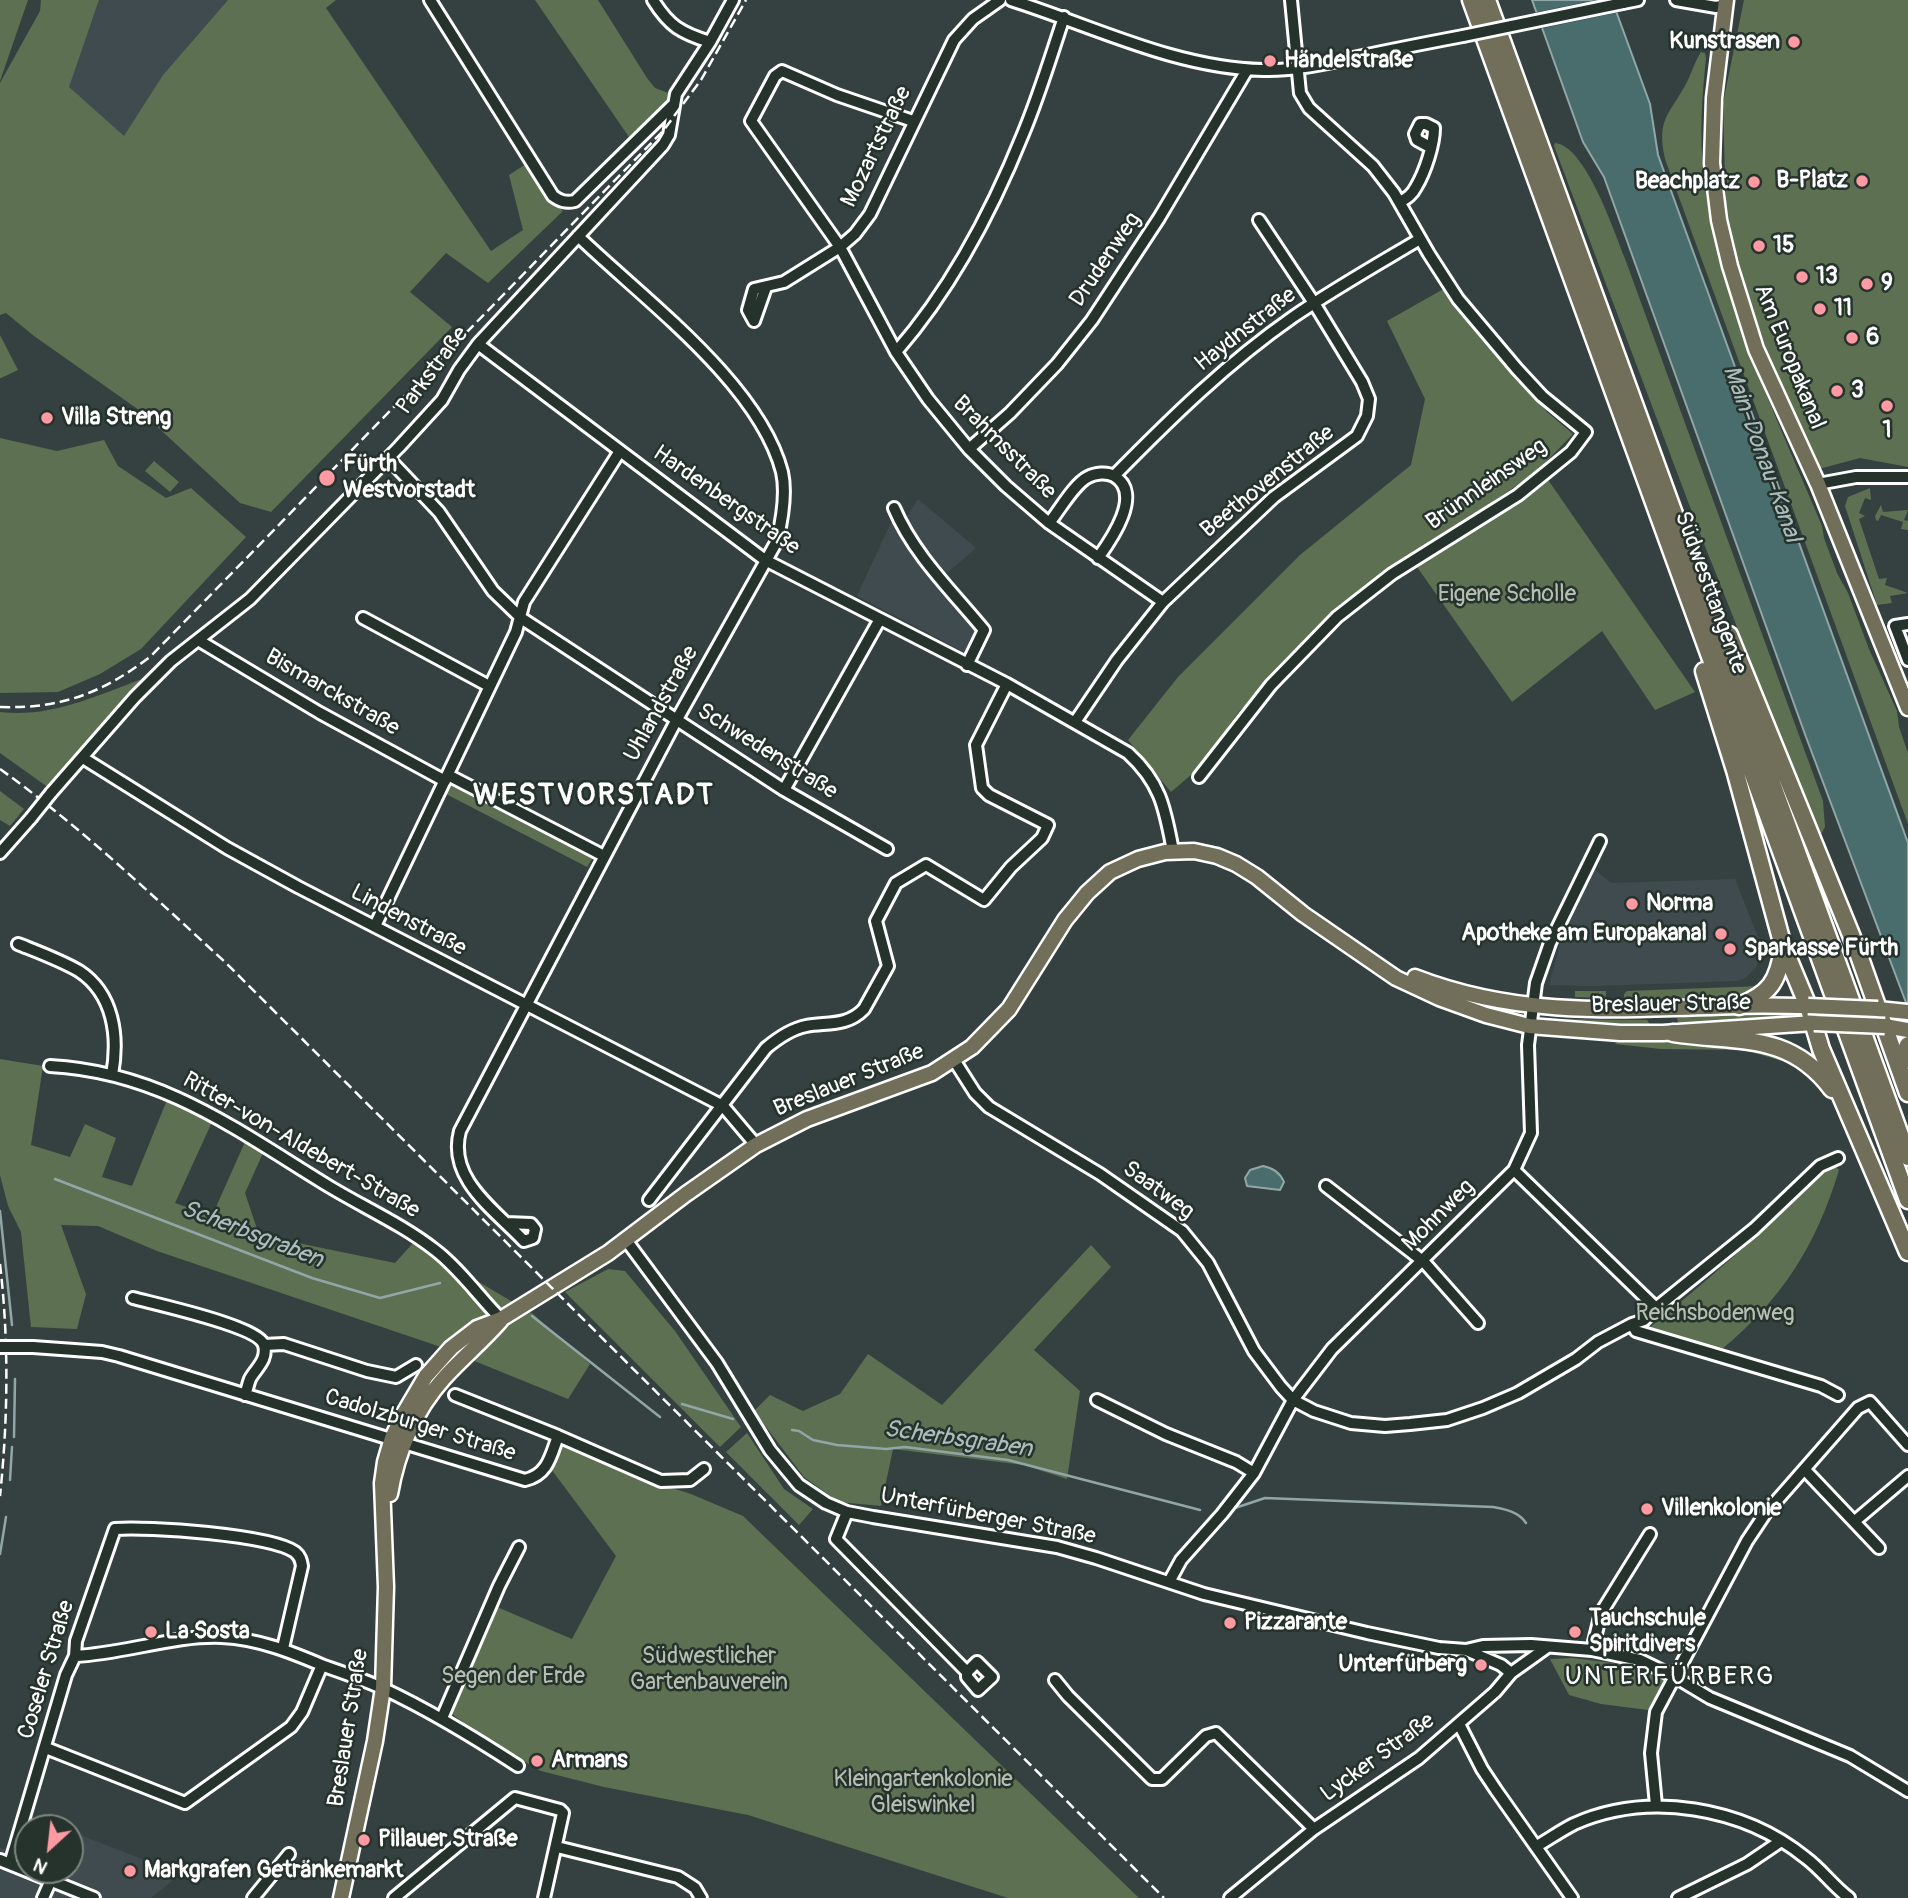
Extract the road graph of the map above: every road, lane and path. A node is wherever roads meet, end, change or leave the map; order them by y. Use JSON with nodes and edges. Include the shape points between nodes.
{"nodes":[{"id":1,"x":430,"y":0,"type":"edge"},
{"id":2,"x":653,"y":0,"type":"edge"},
{"id":3,"x":733,"y":0,"type":"edge"},
{"id":4,"x":1000,"y":0,"type":"edge"},
{"id":5,"x":1011,"y":0,"type":"edge"},
{"id":6,"x":1291,"y":0,"type":"edge"},
{"id":7,"x":1471,"y":0,"type":"edge"},
{"id":8,"x":1487,"y":0,"type":"edge"},
{"id":9,"x":1638,"y":0,"type":"edge"},
{"id":10,"x":1675,"y":0,"type":"edge"},
{"id":11,"x":1725,"y":1,"type":"edge"},
{"id":12,"x":1064,"y":17,"type":"junction"},
{"id":13,"x":710,"y":43,"type":"junction"},
{"id":14,"x":1298,"y":68,"type":"junction"},
{"id":15,"x":1247,"y":70,"type":"junction"},
{"id":16,"x":673,"y":105,"type":"junction"},
{"id":17,"x":914,"y":121,"type":"junction"},
{"id":18,"x":1430,"y":147,"type":"dead end"},
{"id":19,"x":1399,"y":202,"type":"junction"},
{"id":20,"x":1259,"y":220,"type":"dead end"},
{"id":21,"x":578,"y":236,"type":"junction"},
{"id":22,"x":1420,"y":239,"type":"junction"},
{"id":23,"x":840,"y":247,"type":"junction"},
{"id":24,"x":766,"y":287,"type":"dead end"},
{"id":25,"x":1314,"y":303,"type":"junction"},
{"id":26,"x":478,"y":344,"type":"junction"},
{"id":27,"x":895,"y":352,"type":"junction"},
{"id":28,"x":969,"y":449,"type":"junction"},
{"id":29,"x":620,"y":451,"type":"junction"},
{"id":30,"x":388,"y":458,"type":"junction"},
{"id":31,"x":1114,"y":476,"type":"junction"},
{"id":32,"x":1908,"y":477,"type":"edge"},
{"id":33,"x":1818,"y":484,"type":"junction"},
{"id":34,"x":894,"y":508,"type":"dead end"},
{"id":35,"x":1049,"y":523,"type":"junction"},
{"id":36,"x":1098,"y":558,"type":"junction"},
{"id":37,"x":765,"y":560,"type":"junction"},
{"id":38,"x":1693,"y":565,"type":"junction"},
{"id":39,"x":1163,"y":602,"type":"junction"},
{"id":40,"x":1693,"y":610,"type":"junction"},
{"id":41,"x":363,"y":618,"type":"dead end"},
{"id":42,"x":521,"y":618,"type":"junction"},
{"id":43,"x":880,"y":619,"type":"junction"},
{"id":44,"x":1908,"y":624,"type":"edge"},
{"id":45,"x":198,"y":640,"type":"junction"},
{"id":46,"x":1908,"y":660,"type":"edge"},
{"id":47,"x":967,"y":665,"type":"junction"},
{"id":48,"x":1007,"y":684,"type":"junction"},
{"id":49,"x":489,"y":686,"type":"junction"},
{"id":50,"x":1908,"y":708,"type":"edge"},
{"id":51,"x":676,"y":721,"type":"junction"},
{"id":52,"x":1075,"y":722,"type":"junction"},
{"id":53,"x":83,"y":758,"type":"junction"},
{"id":54,"x":1199,"y":777,"type":"dead end"},
{"id":55,"x":446,"y":778,"type":"junction"},
{"id":56,"x":784,"y":790,"type":"junction"},
{"id":57,"x":1600,"y":841,"type":"dead end"},
{"id":58,"x":887,"y":849,"type":"dead end"},
{"id":59,"x":1173,"y":851,"type":"junction"},
{"id":60,"x":0,"y":853,"type":"edge"},
{"id":61,"x":604,"y":856,"type":"junction"},
{"id":62,"x":375,"y":926,"type":"junction"},
{"id":63,"x":18,"y":944,"type":"dead end"},
{"id":64,"x":1783,"y":946,"type":"junction"},
{"id":65,"x":1354,"y":949,"type":"junction"},
{"id":66,"x":525,"y":1005,"type":"junction"},
{"id":67,"x":1739,"y":1006,"type":"junction"},
{"id":68,"x":1808,"y":1006,"type":"junction"},
{"id":69,"x":1532,"y":1007,"type":"junction"},
{"id":70,"x":1878,"y":1009,"type":"junction"},
{"id":71,"x":1908,"y":1012,"type":"edge"},
{"id":72,"x":1812,"y":1023,"type":"junction"},
{"id":73,"x":1530,"y":1026,"type":"junction"},
{"id":74,"x":1885,"y":1027,"type":"junction"},
{"id":75,"x":1908,"y":1030,"type":"edge"},
{"id":76,"x":1673,"y":1033,"type":"junction"},
{"id":77,"x":1908,"y":1045,"type":"edge"},
{"id":78,"x":954,"y":1060,"type":"junction"},
{"id":79,"x":50,"y":1066,"type":"dead end"},
{"id":80,"x":1899,"y":1068,"type":"junction"},
{"id":81,"x":112,"y":1075,"type":"junction"},
{"id":82,"x":1908,"y":1093,"type":"edge"},
{"id":83,"x":1843,"y":1103,"type":"junction"},
{"id":84,"x":723,"y":1106,"type":"junction"},
{"id":85,"x":756,"y":1145,"type":"junction"},
{"id":86,"x":1908,"y":1157,"type":"edge"},
{"id":87,"x":1838,"y":1158,"type":"dead end"},
{"id":88,"x":1514,"y":1170,"type":"junction"},
{"id":89,"x":1326,"y":1186,"type":"dead end"},
{"id":90,"x":649,"y":1200,"type":"dead end"},
{"id":91,"x":1908,"y":1200,"type":"edge"},
{"id":92,"x":507,"y":1223,"type":"dead end"},
{"id":93,"x":626,"y":1240,"type":"junction"},
{"id":94,"x":1908,"y":1252,"type":"edge"},
{"id":95,"x":1423,"y":1262,"type":"junction"},
{"id":96,"x":133,"y":1298,"type":"dead end"},
{"id":97,"x":1656,"y":1308,"type":"junction"},
{"id":98,"x":501,"y":1319,"type":"junction"},
{"id":99,"x":1478,"y":1323,"type":"dead end"},
{"id":100,"x":1632,"y":1324,"type":"junction"},
{"id":101,"x":264,"y":1345,"type":"junction"},
{"id":102,"x":0,"y":1347,"type":"edge"},
{"id":103,"x":416,"y":1365,"type":"dead end"},
{"id":104,"x":245,"y":1395,"type":"junction"},
{"id":105,"x":455,"y":1395,"type":"dead end"},
{"id":106,"x":1838,"y":1395,"type":"dead end"},
{"id":107,"x":1097,"y":1400,"type":"dead end"},
{"id":108,"x":1293,"y":1400,"type":"junction"},
{"id":109,"x":558,"y":1436,"type":"junction"},
{"id":110,"x":398,"y":1440,"type":"junction"},
{"id":111,"x":1908,"y":1445,"type":"edge"},
{"id":112,"x":704,"y":1469,"type":"dead end"},
{"id":113,"x":1805,"y":1470,"type":"junction"},
{"id":114,"x":1254,"y":1473,"type":"junction"},
{"id":115,"x":1908,"y":1476,"type":"edge"},
{"id":116,"x":847,"y":1512,"type":"junction"},
{"id":117,"x":1855,"y":1521,"type":"junction"},
{"id":118,"x":1650,"y":1534,"type":"dead end"},
{"id":119,"x":519,"y":1547,"type":"dead end"},
{"id":120,"x":1879,"y":1548,"type":"dead end"},
{"id":121,"x":1169,"y":1582,"type":"junction"},
{"id":122,"x":1511,"y":1646,"type":"junction"},
{"id":123,"x":283,"y":1648,"type":"junction"},
{"id":124,"x":1546,"y":1648,"type":"junction"},
{"id":125,"x":1465,"y":1650,"type":"junction"},
{"id":126,"x":1592,"y":1650,"type":"junction"},
{"id":127,"x":75,"y":1656,"type":"junction"},
{"id":128,"x":322,"y":1665,"type":"junction"},
{"id":129,"x":1501,"y":1665,"type":"junction"},
{"id":130,"x":1524,"y":1665,"type":"junction"},
{"id":131,"x":967,"y":1672,"type":"dead end"},
{"id":132,"x":1511,"y":1673,"type":"junction"},
{"id":133,"x":1675,"y":1677,"type":"junction"},
{"id":134,"x":1055,"y":1680,"type":"dead end"},
{"id":135,"x":383,"y":1688,"type":"junction"},
{"id":136,"x":442,"y":1718,"type":"junction"},
{"id":137,"x":1459,"y":1724,"type":"junction"},
{"id":138,"x":46,"y":1748,"type":"junction"},
{"id":139,"x":518,"y":1766,"type":"dead end"},
{"id":140,"x":1908,"y":1791,"type":"edge"},
{"id":141,"x":1656,"y":1805,"type":"junction"},
{"id":142,"x":1314,"y":1829,"type":"junction"},
{"id":143,"x":1781,"y":1840,"type":"junction"},
{"id":144,"x":1537,"y":1846,"type":"junction"},
{"id":145,"x":557,"y":1847,"type":"junction"},
{"id":146,"x":289,"y":1854,"type":"dead end"},
{"id":147,"x":5,"y":1862,"type":"edge"},
{"id":148,"x":61,"y":1884,"type":"edge"},
{"id":149,"x":94,"y":1898,"type":"edge"},
{"id":150,"x":253,"y":1898,"type":"edge"},
{"id":151,"x":341,"y":1898,"type":"edge"},
{"id":152,"x":394,"y":1898,"type":"edge"},
{"id":153,"x":544,"y":1898,"type":"edge"},
{"id":154,"x":701,"y":1898,"type":"edge"},
{"id":155,"x":1230,"y":1898,"type":"edge"},
{"id":156,"x":1572,"y":1898,"type":"edge"},
{"id":157,"x":1678,"y":1898,"type":"edge"},
{"id":158,"x":1849,"y":1898,"type":"edge"}],
"edges":[{"from":1,"to":16,"type":"street","name":"Parkstraße","via":[[552,196],[568,203]]},
{"from":2,"to":13,"type":"street","via":[[676,28]]},
{"from":3,"to":13,"type":"street","name":"Parkstraße"},
{"from":4,"to":17,"type":"street","name":"Mozartstraße","via":[[954,40]]},
{"from":5,"to":12,"type":"street"},
{"from":6,"to":14,"type":"street"},
{"from":7,"to":40,"type":"highway","name":"Südwesttangente"},
{"from":8,"to":38,"type":"highway","name":"Südwesttangente"},
{"from":9,"to":14,"type":"street","bridge":true},
{"from":10,"to":11,"type":"street","via":[[1716,7]]},
{"from":11,"to":33,"type":"main road","name":"Am Europakanal","via":[[1712,163],[1719,220],[1756,349]]},
{"from":12,"to":15,"type":"street","via":[[1135,45]]},
{"from":12,"to":27,"type":"street","via":[[1006,175],[967,249],[918,326]]},
{"from":13,"to":16,"type":"street","name":"Parkstraße"},
{"from":14,"to":15,"type":"street"},
{"from":14,"to":19,"type":"street","name":"Brünnleinsweg","via":[[1300,93],[1309,108],[1373,166]]},
{"from":15,"to":28,"type":"street","name":"Drudenweg","via":[[1092,320],[1010,414]]},
{"from":16,"to":21,"type":"street","name":"Parkstraße","via":[[663,145]]},
{"from":17,"to":23,"type":"street","name":"Mozartstraße","via":[[870,214]]},
{"from":17,"to":23,"type":"street","name":"Brahmsstraße","via":[[782,71],[775,76],[751,121]]},
{"from":18,"to":19,"type":"street","via":[[1416,188]]},
{"from":19,"to":22,"type":"street","name":"Brünnleinsweg"},
{"from":20,"to":25,"type":"street","name":"Beethovenstraße"},
{"from":21,"to":26,"type":"street","name":"Parkstraße"},
{"from":21,"to":37,"type":"street","name":"Uhlandstraße","via":[[686,335],[740,395],[765,432],[782,473],[783,516],[777,541]]},
{"from":22,"to":25,"type":"street","name":"Haydnstraße"},
{"from":22,"to":54,"type":"street","name":"Brünnleinsweg","via":[[1458,299],[1508,359],[1542,396],[1586,432],[1571,452],[1518,495],[1392,574],[1337,617],[1271,685]]},
{"from":23,"to":24,"type":"street","name":"Mozartstraße","via":[[783,282]]},
{"from":23,"to":27,"type":"street","name":"Brahmsstraße"},
{"from":25,"to":31,"type":"street","name":"Haydnstraße","via":[[1182,407]]},
{"from":25,"to":39,"type":"street","name":"Beethovenstraße","via":[[1369,399],[1357,436],[1274,497]]},
{"from":26,"to":29,"type":"street","name":"Hardenbergstraße"},
{"from":26,"to":30,"type":"street","name":"Parkstraße","via":[[442,400]]},
{"from":27,"to":28,"type":"street","name":"Brahmsstraße"},
{"from":28,"to":35,"type":"street","name":"Brahmsstraße"},
{"from":29,"to":37,"type":"street","name":"Hardenbergstraße"},
{"from":29,"to":42,"type":"street","via":[[524,602]]},
{"from":30,"to":42,"type":"street","name":"Schwedenstraße","via":[[439,512],[493,592]]},
{"from":30,"to":45,"type":"street","name":"Parkstraße","via":[[250,599]]},
{"from":31,"to":35,"type":"street","via":[[1089,476]]},
{"from":31,"to":36,"type":"street","via":[[1126,495],[1123,517]]},
{"from":32,"to":33,"type":"street","via":[[1856,477]]},
{"from":33,"to":50,"type":"main road","name":"Am Europakanal"},
{"from":34,"to":47,"type":"street","via":[[915,548],[984,630]]},
{"from":35,"to":36,"type":"street","name":"Brahmsstraße"},
{"from":36,"to":39,"type":"street","name":"Brahmsstraße"},
{"from":37,"to":43,"type":"street","name":"Hardenbergstraße"},
{"from":37,"to":51,"type":"street","name":"Uhlandstraße"},
{"from":38,"to":70,"type":"highway","via":[[1720,612]]},
{"from":38,"to":86,"type":"highway","name":"Südwesttangente"},
{"from":39,"to":52,"type":"street","name":"Beethovenstraße"},
{"from":40,"to":64,"type":"highway","via":[[1702,665]]},
{"from":40,"to":91,"type":"highway","name":"Südwesttangente"},
{"from":41,"to":49,"type":"street"},
{"from":42,"to":49,"type":"street"},
{"from":42,"to":51,"type":"street","name":"Schwedenstraße"},
{"from":43,"to":47,"type":"street","name":"Hardenbergstraße"},
{"from":43,"to":56,"type":"street"},
{"from":44,"to":46,"type":"street","via":[[1895,626]]},
{"from":45,"to":53,"type":"street","name":"Parkstraße","via":[[135,697]]},
{"from":45,"to":55,"type":"street","name":"Bismarckstraße","via":[[320,713]]},
{"from":47,"to":48,"type":"street","name":"Hardenbergstraße"},
{"from":48,"to":52,"type":"street","name":"Hardenbergstraße"},
{"from":48,"to":84,"type":"street","via":[[976,745],[982,788],[1048,825],[1042,838],[985,900],[926,866],[896,883],[876,921],[888,966],[864,1009],[831,1026],[803,1027],[782,1035],[766,1048]]},
{"from":49,"to":55,"type":"street"},
{"from":51,"to":56,"type":"street","name":"Schwedenstraße"},
{"from":51,"to":61,"type":"street","name":"Uhlandstraße"},
{"from":52,"to":59,"type":"street","name":"Hardenbergstraße","via":[[1143,766],[1165,806]]},
{"from":53,"to":60,"type":"street","name":"Parkstraße","bridge":true},
{"from":53,"to":62,"type":"street","name":"Lindenstraße","via":[[227,848]]},
{"from":55,"to":61,"type":"street","name":"Bismarckstraße"},
{"from":55,"to":62,"type":"street"},
{"from":56,"to":58,"type":"street","name":"Schwedenstraße"},
{"from":57,"to":69,"type":"street","via":[[1550,943]]},
{"from":59,"to":65,"type":"main road","name":"Breslauer Straße","via":[[1194,851],[1236,864]]},
{"from":59,"to":78,"type":"main road","name":"Breslauer Straße","via":[[1110,872],[1087,893],[1009,1009]]},
{"from":61,"to":66,"type":"street","name":"Uhlandstraße"},
{"from":62,"to":66,"type":"street","name":"Lindenstraße"},
{"from":63,"to":81,"type":"street","via":[[79,971],[100,992],[112,1017]]},
{"from":64,"to":67,"type":"highway","via":[[1771,986],[1757,999]]},
{"from":64,"to":68,"type":"highway"},
{"from":65,"to":69,"type":"main road","name":"Breslauer Straße","via":[[1444,988]]},
{"from":65,"to":73,"type":"main road","name":"Breslauer Straße","via":[[1396,978],[1439,998]]},
{"from":66,"to":84,"type":"street","name":"Lindenstraße"},
{"from":66,"to":92,"type":"street","name":"Uhlandstraße","via":[[456,1143],[467,1181]]},
{"from":67,"to":68,"type":"main road","name":"Breslauer Straße"},
{"from":67,"to":69,"type":"main road","name":"Breslauer Straße","via":[[1662,1010]]},
{"from":68,"to":70,"type":"main road","name":"Breslauer Straße","bridge":true},
{"from":68,"to":72,"type":"highway","bridge":true},
{"from":69,"to":73,"type":"street"},
{"from":70,"to":71,"type":"main road","name":"Breslauer Straße"},
{"from":70,"to":74,"type":"highway","bridge":true},
{"from":72,"to":74,"type":"main road","name":"Breslauer Straße","bridge":true},
{"from":72,"to":76,"type":"main road","name":"Breslauer Straße"},
{"from":72,"to":83,"type":"highway"},
{"from":73,"to":76,"type":"main road","name":"Breslauer Straße"},
{"from":73,"to":88,"type":"street","name":"Mohnweg","via":[[1531,1133]]},
{"from":74,"to":75,"type":"main road","name":"Breslauer Straße"},
{"from":74,"to":80,"type":"highway"},
{"from":76,"to":83,"type":"highway","via":[[1774,1045],[1822,1076]]},
{"from":77,"to":80,"type":"highway"},
{"from":78,"to":85,"type":"main road","name":"Breslauer Straße","via":[[908,1084],[807,1119]]},
{"from":78,"to":108,"type":"street","name":"Saatweg","via":[[989,1107],[1100,1174],[1182,1231],[1208,1264],[1254,1351]]},
{"from":79,"to":81,"type":"street","name":"Ritter-von-Aldebert-Straße"},
{"from":80,"to":82,"type":"highway"},
{"from":81,"to":98,"type":"street","name":"Ritter-von-Aldebert-Straße","via":[[175,1095],[390,1220],[437,1251]]},
{"from":83,"to":94,"type":"highway"},
{"from":84,"to":85,"type":"street","name":"Lindenstraße"},
{"from":84,"to":90,"type":"street"},
{"from":85,"to":93,"type":"main road","name":"Breslauer Straße"},
{"from":87,"to":97,"type":"street","via":[[1820,1166],[1754,1229]]},
{"from":88,"to":95,"type":"street","name":"Mohnweg"},
{"from":88,"to":97,"type":"street"},
{"from":89,"to":95,"type":"street"},
{"from":93,"to":98,"type":"main road","name":"Breslauer Straße"},
{"from":93,"to":116,"type":"street","name":"Unterfürberger Straße","via":[[717,1363],[770,1450],[799,1485]]},
{"from":95,"to":99,"type":"street"},
{"from":95,"to":108,"type":"street","name":"Mohnweg","via":[[1332,1349]]},
{"from":96,"to":101,"type":"street","name":"Cadolzburger Straße","via":[[251,1332]]},
{"from":97,"to":100,"type":"street"},
{"from":98,"to":110,"type":"main road","name":"Breslauer Straße","via":[[436,1388]]},
{"from":100,"to":106,"type":"street","via":[[1636,1331]]},
{"from":100,"to":108,"type":"street","via":[[1518,1393],[1447,1420],[1385,1426],[1351,1423]]},
{"from":101,"to":103,"type":"street","name":"Cadolzburger Straße","via":[[284,1344],[396,1377]]},
{"from":101,"to":104,"type":"street","via":[[261,1365]]},
{"from":102,"to":104,"type":"street","name":"Cadolzburger Straße","bridge":true,"via":[[49,1347],[119,1356]]},
{"from":104,"to":110,"type":"street","name":"Cadolzburger Straße"},
{"from":105,"to":109,"type":"street","name":"Cadolzburger Straße"},
{"from":107,"to":114,"type":"street"},
{"from":108,"to":114,"type":"street"},
{"from":109,"to":110,"type":"street","name":"Cadolzburger Straße","via":[[544,1470],[525,1480]]},
{"from":109,"to":112,"type":"street","name":"Cadolzburger Straße","via":[[661,1481],[690,1480]]},
{"from":110,"to":135,"type":"main road","name":"Breslauer Straße","via":[[385,1521]]},
{"from":111,"to":113,"type":"street","via":[[1870,1402],[1858,1409]]},
{"from":113,"to":117,"type":"street"},
{"from":113,"to":133,"type":"street","via":[[1747,1541]]},
{"from":114,"to":121,"type":"street","via":[[1181,1560]]},
{"from":115,"to":117,"type":"street"},
{"from":116,"to":121,"type":"street","name":"Unterfürberger Straße","via":[[1057,1547]]},
{"from":116,"to":131,"type":"street","via":[[836,1539]]},
{"from":117,"to":120,"type":"street"},
{"from":118,"to":126,"type":"street","via":[[1601,1613]]},
{"from":119,"to":136,"type":"street"},
{"from":121,"to":125,"type":"street","name":"Unterfürberger Straße","via":[[1367,1633]]},
{"from":122,"to":124,"type":"street","name":"Unterfürberger Straße"},
{"from":122,"to":125,"type":"street","name":"Unterfürberger Straße"},
{"from":122,"to":129,"type":"street","via":[[1501,1657]]},
{"from":122,"to":130,"type":"street","via":[[1522,1653]]},
{"from":123,"to":127,"type":"street","via":[[221,1637]]},
{"from":123,"to":127,"type":"street","name":"Coseler Straße","via":[[302,1566],[300,1556],[262,1542],[144,1527],[115,1529],[76,1641]]},
{"from":123,"to":128,"type":"street"},
{"from":124,"to":126,"type":"street","name":"Unterfürberger Straße"},
{"from":124,"to":130,"type":"street","name":"Lycker Straße"},
{"from":125,"to":129,"type":"street","name":"Unterfürberger Straße"},
{"from":126,"to":133,"type":"street","name":"Unterfürberger Straße","via":[[1640,1660]]},
{"from":127,"to":138,"type":"street","name":"Coseler Straße"},
{"from":128,"to":135,"type":"street"},
{"from":128,"to":138,"type":"street","via":[[291,1727],[185,1803]]},
{"from":129,"to":132,"type":"street","name":"Unterfürberger Straße"},
{"from":130,"to":132,"type":"street","name":"Lycker Straße"},
{"from":132,"to":137,"type":"street","name":"Lycker Straße"},
{"from":133,"to":140,"type":"street","name":"Unterfürberger Straße","via":[[1710,1698],[1850,1756]]},
{"from":133,"to":141,"type":"street","via":[[1656,1712],[1651,1753]]},
{"from":134,"to":142,"type":"street","via":[[1152,1779],[1162,1779],[1206,1736],[1216,1733]]},
{"from":135,"to":136,"type":"street"},
{"from":135,"to":151,"type":"main road","name":"Breslauer Straße"},
{"from":136,"to":139,"type":"street"},
{"from":137,"to":142,"type":"street","name":"Lycker Straße","via":[[1419,1758]]},
{"from":137,"to":144,"type":"street","via":[[1482,1769]]},
{"from":138,"to":147,"type":"street","name":"Coseler Straße"},
{"from":141,"to":143,"type":"street","via":[[1732,1819]]},
{"from":141,"to":144,"type":"street","via":[[1575,1824]]},
{"from":142,"to":155,"type":"street","name":"Lycker Straße"},
{"from":143,"to":157,"type":"street","via":[[1746,1864]]},
{"from":143,"to":158,"type":"street"},
{"from":144,"to":156,"type":"street"},
{"from":145,"to":152,"type":"street","via":[[562,1811],[515,1798]]},
{"from":145,"to":153,"type":"street"},
{"from":145,"to":154,"type":"street","via":[[678,1877]]},
{"from":146,"to":150,"type":"street"},
{"from":148,"to":149,"type":"street"}]}
